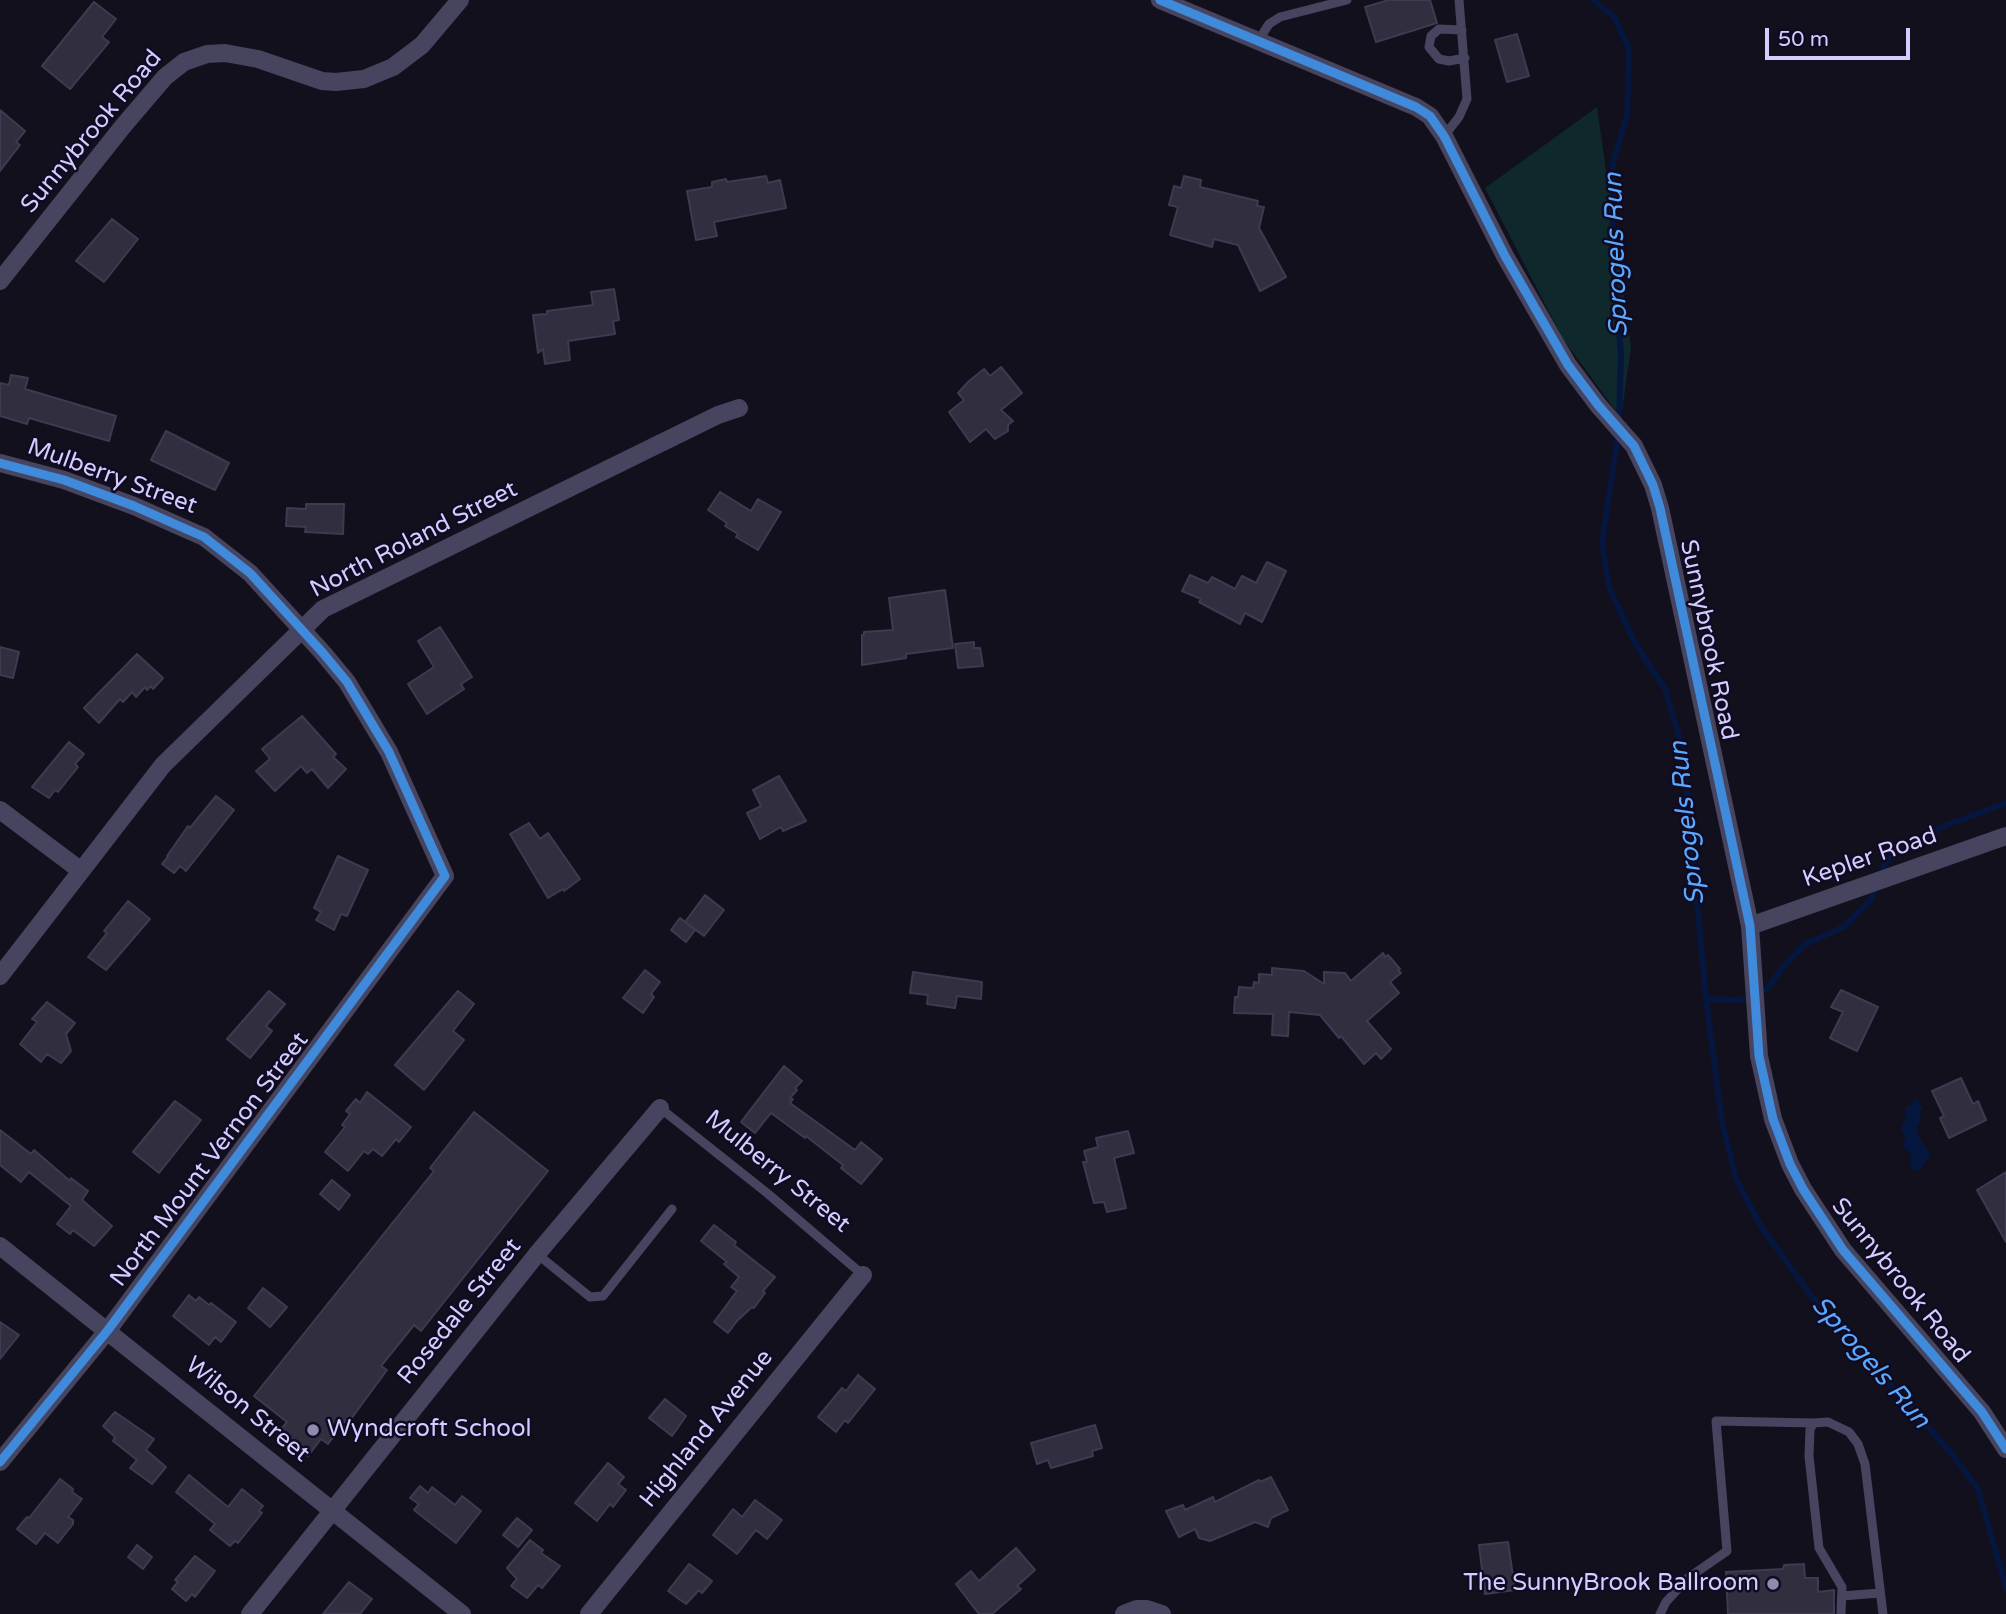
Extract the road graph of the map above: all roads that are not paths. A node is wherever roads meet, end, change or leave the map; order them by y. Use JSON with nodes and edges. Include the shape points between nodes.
{"nodes":[{"id":1,"x":460,"y":0,"type":"edge"},
{"id":2,"x":1160,"y":0,"type":"edge"},
{"id":3,"x":1346,"y":0,"type":"edge"},
{"id":4,"x":1459,"y":0,"type":"edge"},
{"id":5,"x":1462,"y":30,"type":"junction"},
{"id":6,"x":1258,"y":41,"type":"junction"},
{"id":7,"x":1465,"y":58,"type":"junction"},
{"id":8,"x":1444,"y":135,"type":"junction"},
{"id":9,"x":0,"y":281,"type":"edge"},
{"id":10,"x":739,"y":408,"type":"dead end"},
{"id":11,"x":0,"y":463,"type":"edge"},
{"id":12,"x":302,"y":629,"type":"junction"},
{"id":13,"x":0,"y":810,"type":"edge"},
{"id":14,"x":2004,"y":840,"type":"edge"},
{"id":15,"x":80,"y":870,"type":"junction"},
{"id":16,"x":445,"y":876,"type":"joint"},
{"id":17,"x":1750,"y":926,"type":"junction"},
{"id":18,"x":0,"y":976,"type":"edge"},
{"id":19,"x":660,"y":1108,"type":"joint"},
{"id":20,"x":672,"y":1209,"type":"dead end"},
{"id":21,"x":0,"y":1245,"type":"edge"},
{"id":22,"x":537,"y":1254,"type":"junction"},
{"id":23,"x":863,"y":1275,"type":"joint"},
{"id":24,"x":108,"y":1329,"type":"junction"},
{"id":25,"x":1814,"y":1423,"type":"junction"},
{"id":26,"x":2006,"y":1449,"type":"edge"},
{"id":27,"x":0,"y":1462,"type":"edge"},
{"id":28,"x":332,"y":1511,"type":"junction"},
{"id":29,"x":1880,"y":1593,"type":"junction"},
{"id":30,"x":1842,"y":1596,"type":"junction"},
{"id":31,"x":250,"y":1614,"type":"edge"},
{"id":32,"x":462,"y":1614,"type":"edge"},
{"id":33,"x":589,"y":1614,"type":"edge"},
{"id":34,"x":1124,"y":1614,"type":"edge"},
{"id":35,"x":1162,"y":1614,"type":"edge"},
{"id":36,"x":1660,"y":1614,"type":"edge"},
{"id":37,"x":1841,"y":1614,"type":"edge"},
{"id":38,"x":1883,"y":1614,"type":"edge"}],
"edges":[{"from":1,"to":9,"type":"street","name":"Sunnybrook Road","via":[[422,45],[364,79],[322,81],[225,53],[184,62],[124,125]]},
{"from":2,"to":6,"type":"street","name":"Sunnybrook Road"},
{"from":3,"to":6,"type":"lane","via":[[1280,17]]},
{"from":4,"to":5,"type":"lane"},
{"from":5,"to":7,"type":"lane"},
{"from":5,"to":7,"type":"lane","via":[[1439,29],[1431,36],[1429,47],[1438,60]]},
{"from":6,"to":8,"type":"street","name":"Sunnybrook Road","via":[[1416,107],[1430,116]]},
{"from":7,"to":8,"type":"lane","via":[[1467,99],[1460,117]]},
{"from":8,"to":17,"type":"street","name":"Sunnybrook Road","via":[[1568,365],[1645,464],[1660,508]]},
{"from":10,"to":12,"type":"street","name":"North Roland Street","via":[[324,609]]},
{"from":11,"to":12,"type":"street","name":"Mulberry Street","via":[[76,484],[204,537],[250,573]]},
{"from":12,"to":15,"type":"street","name":"North Roland Street","via":[[163,765]]},
{"from":12,"to":16,"type":"street","name":"Mulberry Street","via":[[347,682],[389,752]]},
{"from":13,"to":15,"type":"street"},
{"from":14,"to":17,"type":"street","name":"Kepler Road"},
{"from":15,"to":18,"type":"street","name":"North Roland Street"},
{"from":16,"to":24,"type":"street","name":"North Mount Vernon Street"},
{"from":17,"to":26,"type":"street","name":"Sunnybrook Road","via":[[1759,1056],[1765,1091],[1790,1164],[1843,1250],[1950,1372]]},
{"from":19,"to":22,"type":"street","name":"Rosedale Street"},
{"from":19,"to":23,"type":"lane","name":"Mulberry Street"},
{"from":20,"to":22,"type":"lane","via":[[603,1296],[590,1297]]},
{"from":21,"to":24,"type":"street","name":"Wilson Street"},
{"from":22,"to":28,"type":"street","name":"Rosedale Street"},
{"from":23,"to":33,"type":"street","name":"Highland Avenue"},
{"from":24,"to":27,"type":"street","name":"North Mount Vernon Street"},
{"from":24,"to":28,"type":"street","name":"Wilson Street"},
{"from":25,"to":29,"type":"lane","via":[[1828,1422],[1849,1432],[1865,1464]]},
{"from":25,"to":30,"type":"lane","via":[[1809,1456],[1819,1548],[1842,1587]]},
{"from":25,"to":36,"type":"lane","via":[[1716,1421],[1727,1551],[1688,1578]]},
{"from":28,"to":31,"type":"street","name":"Rosedale Street"},
{"from":28,"to":32,"type":"street","name":"Wilson Street"},
{"from":29,"to":30,"type":"lane"},
{"from":29,"to":38,"type":"lane"},
{"from":30,"to":37,"type":"lane"},
{"from":34,"to":35,"type":"street","via":[[1137,1609]]}]}
